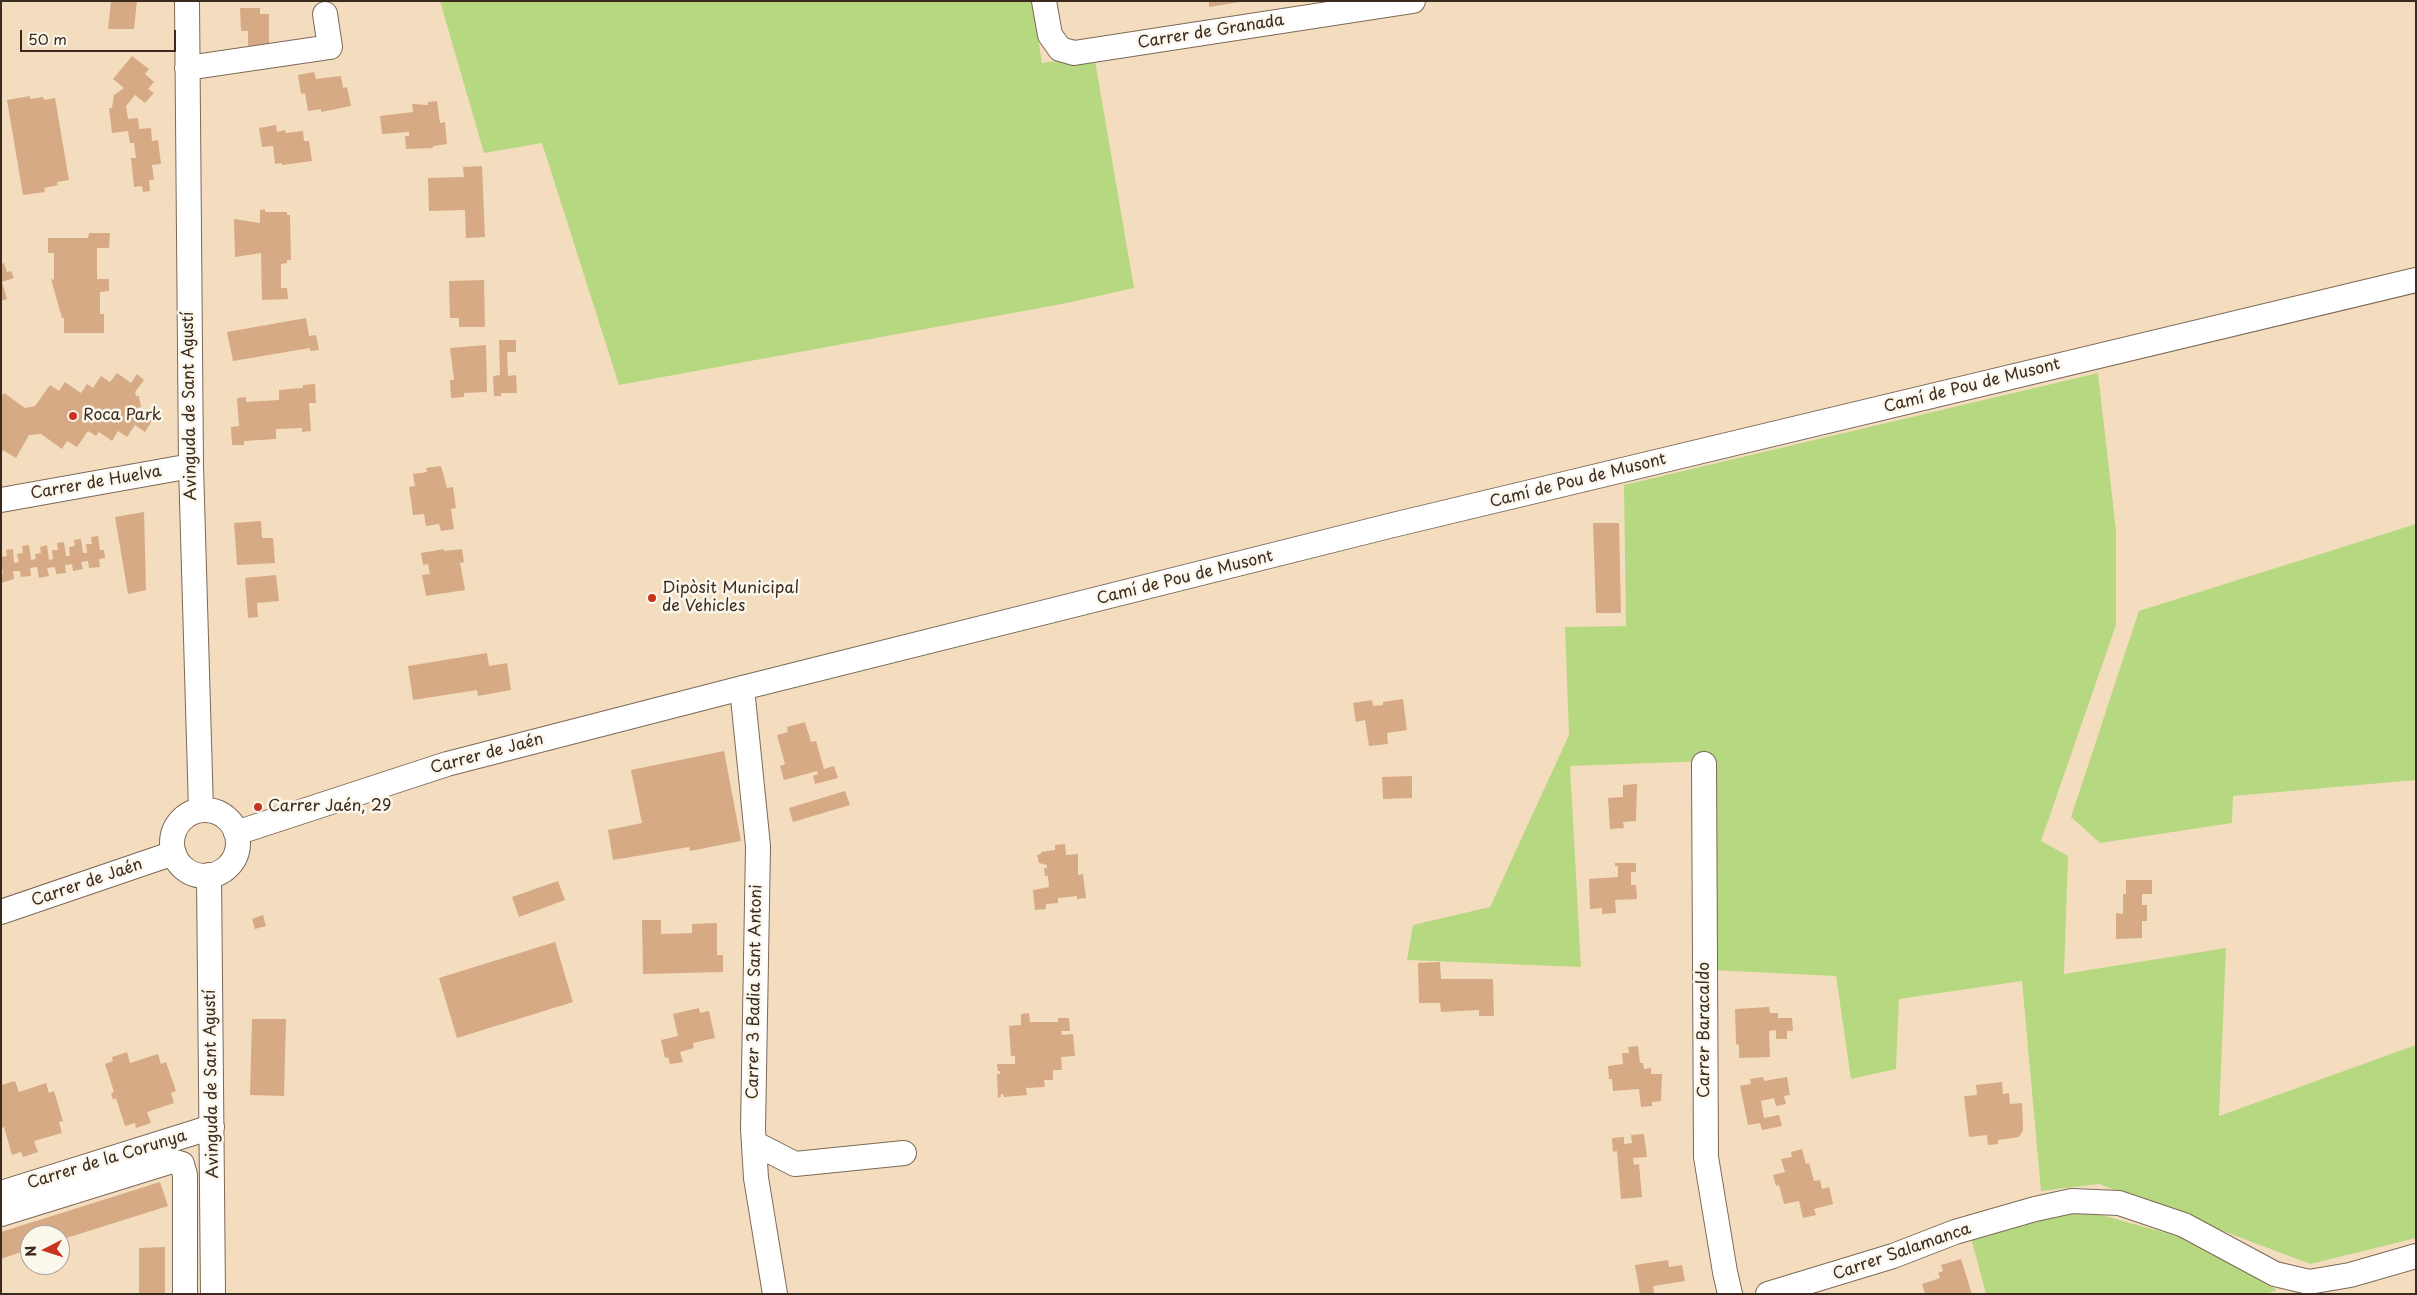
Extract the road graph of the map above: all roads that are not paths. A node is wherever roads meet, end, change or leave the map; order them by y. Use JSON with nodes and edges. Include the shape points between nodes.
{"nodes":[{"id":1,"x":187,"y":1,"type":"edge"},
{"id":2,"x":1044,"y":1,"type":"edge"},
{"id":3,"x":1413,"y":1,"type":"edge"},
{"id":4,"x":325,"y":14,"type":"dead end"},
{"id":5,"x":187,"y":68,"type":"junction"},
{"id":6,"x":2416,"y":280,"type":"edge"},
{"id":7,"x":191,"y":466,"type":"junction"},
{"id":8,"x":1,"y":500,"type":"edge"},
{"id":9,"x":727,"y":687,"type":"junction"},
{"id":10,"x":1704,"y":764,"type":"dead end"},
{"id":11,"x":201,"y":810,"type":"junction"},
{"id":12,"x":236,"y":833,"type":"junction"},
{"id":13,"x":174,"y":853,"type":"junction"},
{"id":14,"x":209,"y":875,"type":"junction"},
{"id":15,"x":1,"y":912,"type":"edge"},
{"id":16,"x":212,"y":1127,"type":"junction"},
{"id":17,"x":754,"y":1143,"type":"junction"},
{"id":18,"x":904,"y":1153,"type":"dead end"},
{"id":19,"x":1,"y":1193,"type":"edge"},
{"id":20,"x":1,"y":1214,"type":"edge"},
{"id":21,"x":2416,"y":1256,"type":"edge"},
{"id":22,"x":185,"y":1294,"type":"edge"},
{"id":23,"x":213,"y":1294,"type":"edge"},
{"id":24,"x":775,"y":1294,"type":"edge"},
{"id":25,"x":1730,"y":1294,"type":"edge"},
{"id":26,"x":1768,"y":1294,"type":"edge"}],
"edges":[{"from":1,"to":5,"type":"street","name":"Avinguda de Sant Agustí"},
{"from":2,"to":3,"type":"street","name":"Carrer de Granada","via":[[1050,35],[1060,49],[1074,53]]},
{"from":4,"to":5,"type":"street","via":[[330,47]]},
{"from":5,"to":7,"type":"street","name":"Avinguda de Sant Agustí"},
{"from":6,"to":9,"type":"street","name":"Camí de Pou de Musont"},
{"from":7,"to":8,"type":"street","name":"Carrer de Huelva"},
{"from":7,"to":11,"type":"street","name":"Avinguda de Sant Agustí"},
{"from":9,"to":12,"type":"street","name":"Carrer de Jaén","via":[[447,764]]},
{"from":9,"to":17,"type":"street","name":"Carrer 3 Badia Sant Antoni","via":[[758,846]]},
{"from":10,"to":25,"type":"street","name":"Carrer Baracaldo","via":[[1706,1157]]},
{"from":11,"to":12,"type":"street","via":[[222,815]]},
{"from":11,"to":13,"type":"street","via":[[181,819],[175,828]]},
{"from":12,"to":14,"type":"street","via":[[238,842],[232,862]]},
{"from":13,"to":14,"type":"street","via":[[185,868],[200,875]]},
{"from":13,"to":15,"type":"street","name":"Carrer de Jaén"},
{"from":14,"to":16,"type":"street","name":"Avinguda de Sant Agustí"},
{"from":16,"to":19,"type":"street","name":"Carrer de la Corunya"},
{"from":16,"to":23,"type":"street","name":"Avinguda de Sant Agustí"},
{"from":17,"to":18,"type":"street","via":[[795,1164]]},
{"from":17,"to":24,"type":"street","name":"Carrer 3 Badia Sant Antoni","via":[[756,1178]]},
{"from":20,"to":22,"type":"street","via":[[172,1161],[182,1164],[185,1175]]},
{"from":21,"to":26,"type":"street","name":"Carrer Salamanca","via":[[2350,1275],[2309,1282],[2275,1274],[2184,1225],[2119,1203],[2072,1201],[1956,1232],[1884,1259]]}]}
